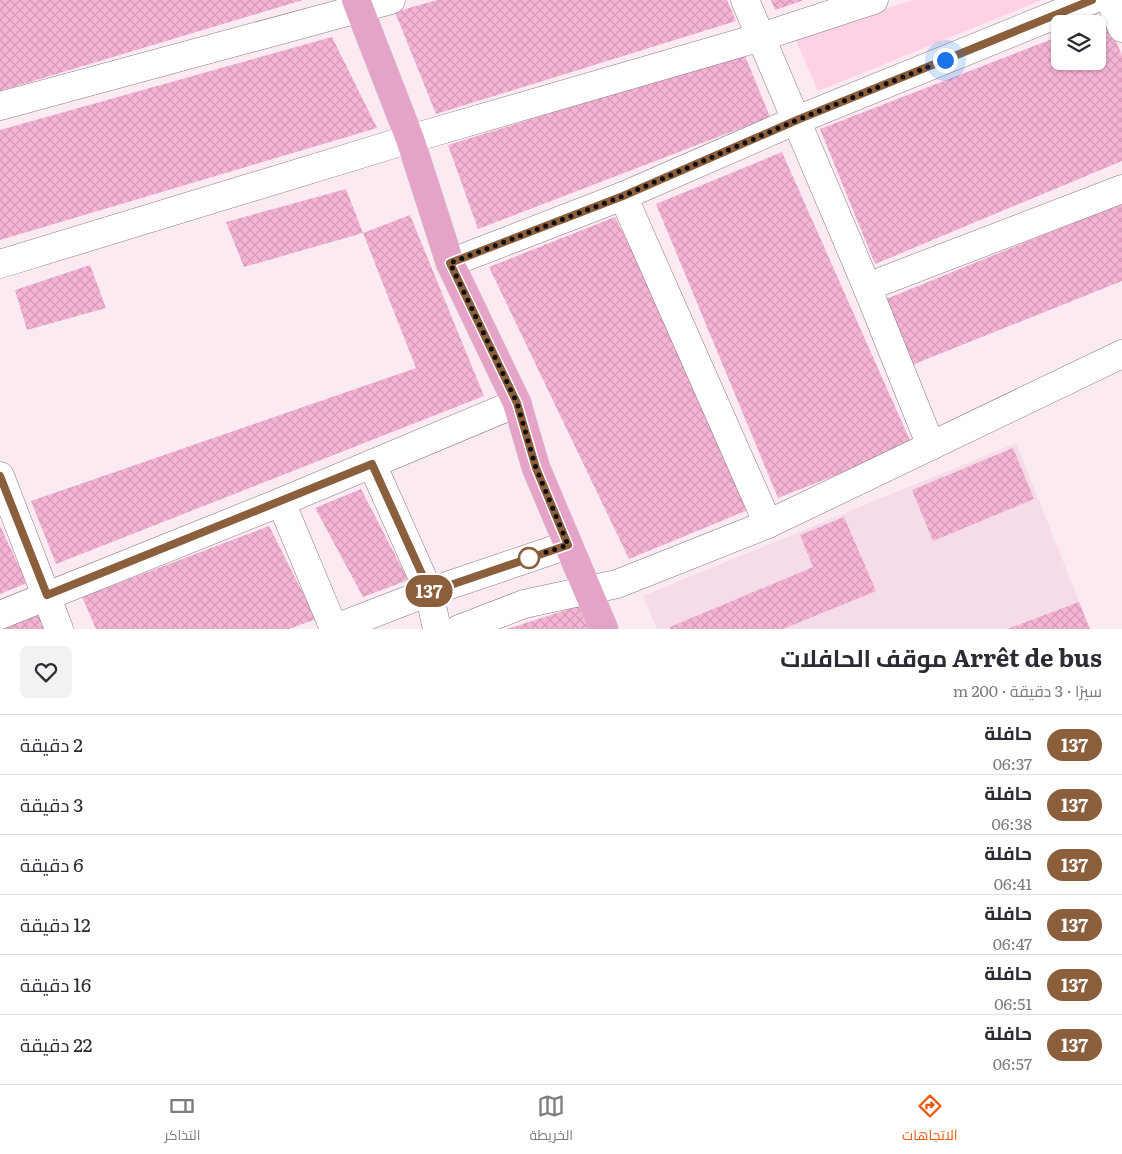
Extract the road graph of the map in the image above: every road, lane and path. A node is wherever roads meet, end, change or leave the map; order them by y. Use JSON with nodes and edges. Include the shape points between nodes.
{"nodes":[{"id":1,"x":391,"y":0,"type":"edge"},
{"id":2,"x":744,"y":0,"type":"edge"},
{"id":3,"x":874,"y":0,"type":"edge"},
{"id":4,"x":1092,"y":0,"type":"edge"},
{"id":5,"x":1110,"y":0,"type":"edge"},
{"id":6,"x":358,"y":5,"type":"edge"},
{"id":7,"x":1122,"y":28,"type":"edge"},
{"id":8,"x":761,"y":37,"type":"junction"},
{"id":9,"x":0,"y":106,"type":"edge"},
{"id":10,"x":797,"y":120,"type":"junction"},
{"id":11,"x":410,"y":139,"type":"junction"},
{"id":12,"x":1122,"y":189,"type":"edge"},
{"id":13,"x":623,"y":196,"type":"junction"},
{"id":14,"x":450,"y":263,"type":"junction"},
{"id":15,"x":0,"y":264,"type":"edge"},
{"id":16,"x":868,"y":287,"type":"junction"},
{"id":17,"x":1122,"y":354,"type":"edge"},
{"id":18,"x":517,"y":403,"type":"junction"},
{"id":19,"x":930,"y":446,"type":"junction"},
{"id":20,"x":372,"y":464,"type":"junction"},
{"id":21,"x":0,"y":476,"type":"edge"},
{"id":22,"x":281,"y":502,"type":"junction"},
{"id":23,"x":768,"y":524,"type":"junction"},
{"id":24,"x":568,"y":545,"type":"junction"},
{"id":25,"x":587,"y":589,"type":"junction"},
{"id":26,"x":430,"y":592,"type":"junction"},
{"id":27,"x":47,"y":595,"type":"junction"},
{"id":28,"x":0,"y":614,"type":"edge"},
{"id":29,"x":59,"y":629,"type":"edge"},
{"id":30,"x":334,"y":629,"type":"edge"},
{"id":31,"x":437,"y":629,"type":"edge"},
{"id":32,"x":459,"y":629,"type":"edge"},
{"id":33,"x":604,"y":629,"type":"edge"}],
"edges":[{"from":1,"to":6,"type":"street"},
{"from":2,"to":8,"type":"street"},
{"from":3,"to":8,"type":"street"},
{"from":4,"to":10,"type":"street"},
{"from":5,"to":7,"type":"street"},
{"from":6,"to":9,"type":"street"},
{"from":6,"to":11,"type":"main road"},
{"from":8,"to":10,"type":"street"},
{"from":8,"to":11,"type":"street"},
{"from":10,"to":13,"type":"street"},
{"from":10,"to":16,"type":"street"},
{"from":11,"to":14,"type":"main road"},
{"from":11,"to":15,"type":"street"},
{"from":12,"to":16,"type":"street"},
{"from":13,"to":14,"type":"street"},
{"from":13,"to":23,"type":"street"},
{"from":14,"to":18,"type":"main road"},
{"from":16,"to":19,"type":"street"},
{"from":17,"to":19,"type":"street"},
{"from":18,"to":20,"type":"street"},
{"from":18,"to":24,"type":"main road","via":[[536,468]]},
{"from":19,"to":23,"type":"street"},
{"from":20,"to":22,"type":"street"},
{"from":20,"to":26,"type":"street"},
{"from":21,"to":27,"type":"street"},
{"from":22,"to":27,"type":"street"},
{"from":22,"to":30,"type":"street"},
{"from":23,"to":25,"type":"street","via":[[617,584]]},
{"from":24,"to":25,"type":"main road"},
{"from":24,"to":26,"type":"street"},
{"from":25,"to":32,"type":"street","via":[[524,604]]},
{"from":25,"to":33,"type":"main road"},
{"from":26,"to":30,"type":"street"},
{"from":26,"to":31,"type":"street"},
{"from":27,"to":28,"type":"street"},
{"from":27,"to":29,"type":"street"}]}
